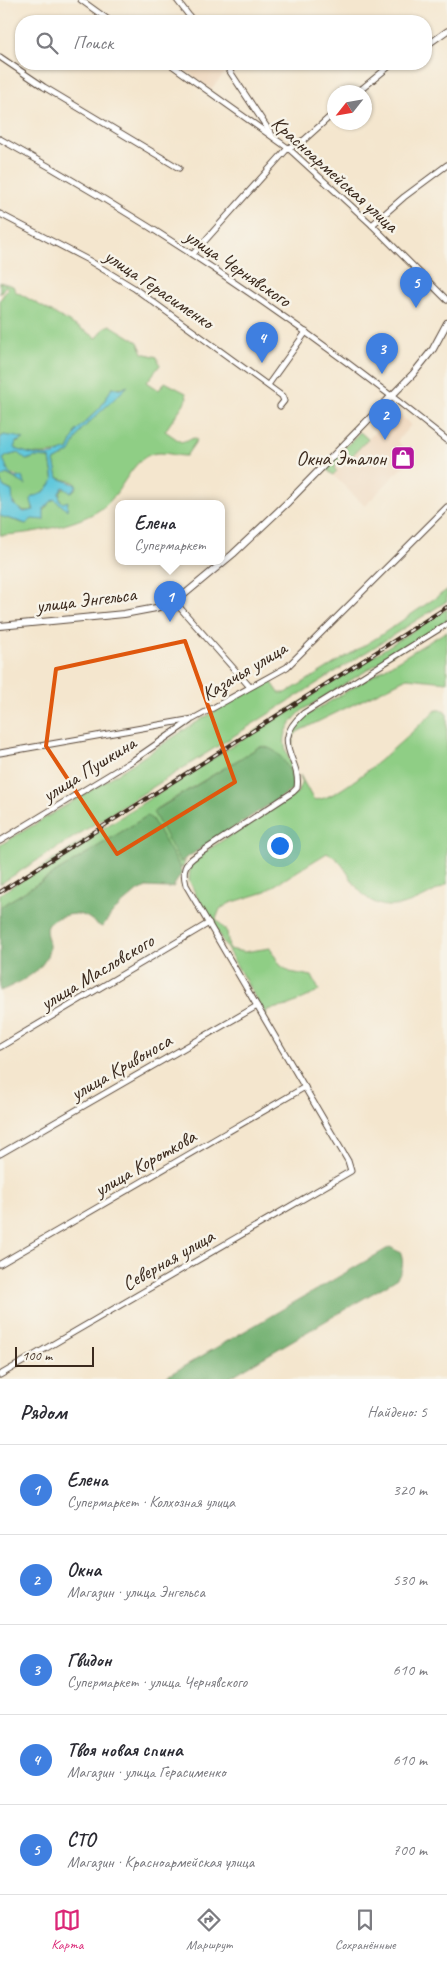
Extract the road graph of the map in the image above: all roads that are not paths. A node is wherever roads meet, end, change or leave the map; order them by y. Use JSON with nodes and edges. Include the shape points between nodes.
{"nodes":[{"id":1,"x":81,"y":0,"type":"edge"},
{"id":2,"x":177,"y":0,"type":"edge"},
{"id":3,"x":102,"y":15,"type":"edge"},
{"id":4,"x":188,"y":15,"type":"edge"},
{"id":5,"x":447,"y":31,"type":"edge"},
{"id":6,"x":432,"y":42,"type":"edge"},
{"id":7,"x":0,"y":57,"type":"edge"},
{"id":8,"x":15,"y":67,"type":"edge"},
{"id":9,"x":19,"y":70,"type":"edge"},
{"id":10,"x":178,"y":70,"type":"edge"},
{"id":11,"x":229,"y":70,"type":"edge"},
{"id":12,"x":385,"y":70,"type":"edge"},
{"id":13,"x":366,"y":85,"type":"edge"},
{"id":14,"x":327,"y":119,"type":"edge"},
{"id":15,"x":274,"y":138,"type":"junction"},
{"id":16,"x":0,"y":139,"type":"edge"},
{"id":17,"x":288,"y":148,"type":"junction"},
{"id":18,"x":447,"y":165,"type":"edge"},
{"id":19,"x":178,"y":168,"type":"dead end"},
{"id":20,"x":0,"y":214,"type":"edge"},
{"id":21,"x":372,"y":225,"type":"junction"},
{"id":22,"x":194,"y":254,"type":"junction"},
{"id":23,"x":447,"y":300,"type":"edge"},
{"id":24,"x":447,"y":323,"type":"edge"},
{"id":25,"x":306,"y":332,"type":"junction"},
{"id":26,"x":268,"y":385,"type":"junction"},
{"id":27,"x":391,"y":395,"type":"junction"},
{"id":28,"x":280,"y":406,"type":"dead end"},
{"id":29,"x":447,"y":440,"type":"edge"},
{"id":30,"x":447,"y":508,"type":"edge"},
{"id":31,"x":225,"y":558,"type":"edge"},
{"id":32,"x":217,"y":565,"type":"edge"},
{"id":33,"x":174,"y":601,"type":"junction"},
{"id":34,"x":447,"y":624,"type":"edge"},
{"id":35,"x":0,"y":626,"type":"edge"},
{"id":36,"x":250,"y":687,"type":"junction"},
{"id":37,"x":193,"y":719,"type":"junction"},
{"id":38,"x":1,"y":752,"type":"edge"},
{"id":39,"x":0,"y":840,"type":"edge"},
{"id":40,"x":209,"y":923,"type":"junction"},
{"id":41,"x":257,"y":1006,"type":"junction"},
{"id":42,"x":0,"y":1047,"type":"edge"},
{"id":43,"x":305,"y":1087,"type":"junction"},
{"id":44,"x":0,"y":1154,"type":"edge"},
{"id":45,"x":0,"y":1264,"type":"edge"},
{"id":46,"x":0,"y":1375,"type":"edge"}],
"edges":[{"from":1,"to":3,"type":"street"},
{"from":2,"to":4,"type":"street"},
{"from":5,"to":6,"type":"street"},
{"from":7,"to":8,"type":"street"},
{"from":9,"to":19,"type":"street"},
{"from":10,"to":15,"type":"street","name":"Красноармейская улица"},
{"from":11,"to":15,"type":"street"},
{"from":12,"to":13,"type":"street"},
{"from":14,"to":17,"type":"street","via":[[304,140]]},
{"from":15,"to":17,"type":"street","name":"Красноармейская улица"},
{"from":16,"to":22,"type":"street","name":"улица Чернявского"},
{"from":17,"to":21,"type":"street","name":"Красноармейская улица"},
{"from":17,"to":22,"type":"street"},
{"from":18,"to":21,"type":"street"},
{"from":20,"to":26,"type":"street","name":"улица Герасименко","via":[[134,288]]},
{"from":21,"to":23,"type":"street","name":"Красноармейская улица"},
{"from":22,"to":25,"type":"street","name":"улица Чернявского"},
{"from":24,"to":27,"type":"street","name":"улица Энгельса","via":[[427,358]]},
{"from":25,"to":26,"type":"street"},
{"from":25,"to":27,"type":"street","name":"улица Чернявского"},
{"from":26,"to":28,"type":"street","name":"улица Герасименко","via":[[284,397]]},
{"from":27,"to":29,"type":"street","name":"улица Чернявского"},
{"from":27,"to":31,"type":"street","name":"улица Энгельса","via":[[256,532]]},
{"from":30,"to":36,"type":"street","name":"Казачья улица","via":[[296,659]]},
{"from":32,"to":33,"type":"street","name":"улица Энгельса"},
{"from":33,"to":35,"type":"street","name":"улица Энгельса","via":[[124,614]]},
{"from":33,"to":36,"type":"street"},
{"from":34,"to":40,"type":"street","via":[[294,721],[288,738],[297,788],[185,864],[186,885]]},
{"from":36,"to":37,"type":"street","name":"Казачья улица"},
{"from":37,"to":38,"type":"street","name":"Казачья улица"},
{"from":37,"to":39,"type":"street","name":"улица Пушкина","via":[[132,761]]},
{"from":40,"to":41,"type":"street"},
{"from":40,"to":42,"type":"street","name":"улица Масловского"},
{"from":41,"to":43,"type":"street"},
{"from":41,"to":44,"type":"street","name":"улица Кривоноса"},
{"from":43,"to":45,"type":"street","name":"улица Короткова"},
{"from":43,"to":46,"type":"street","name":"Северная улица","via":[[351,1171]]}]}
